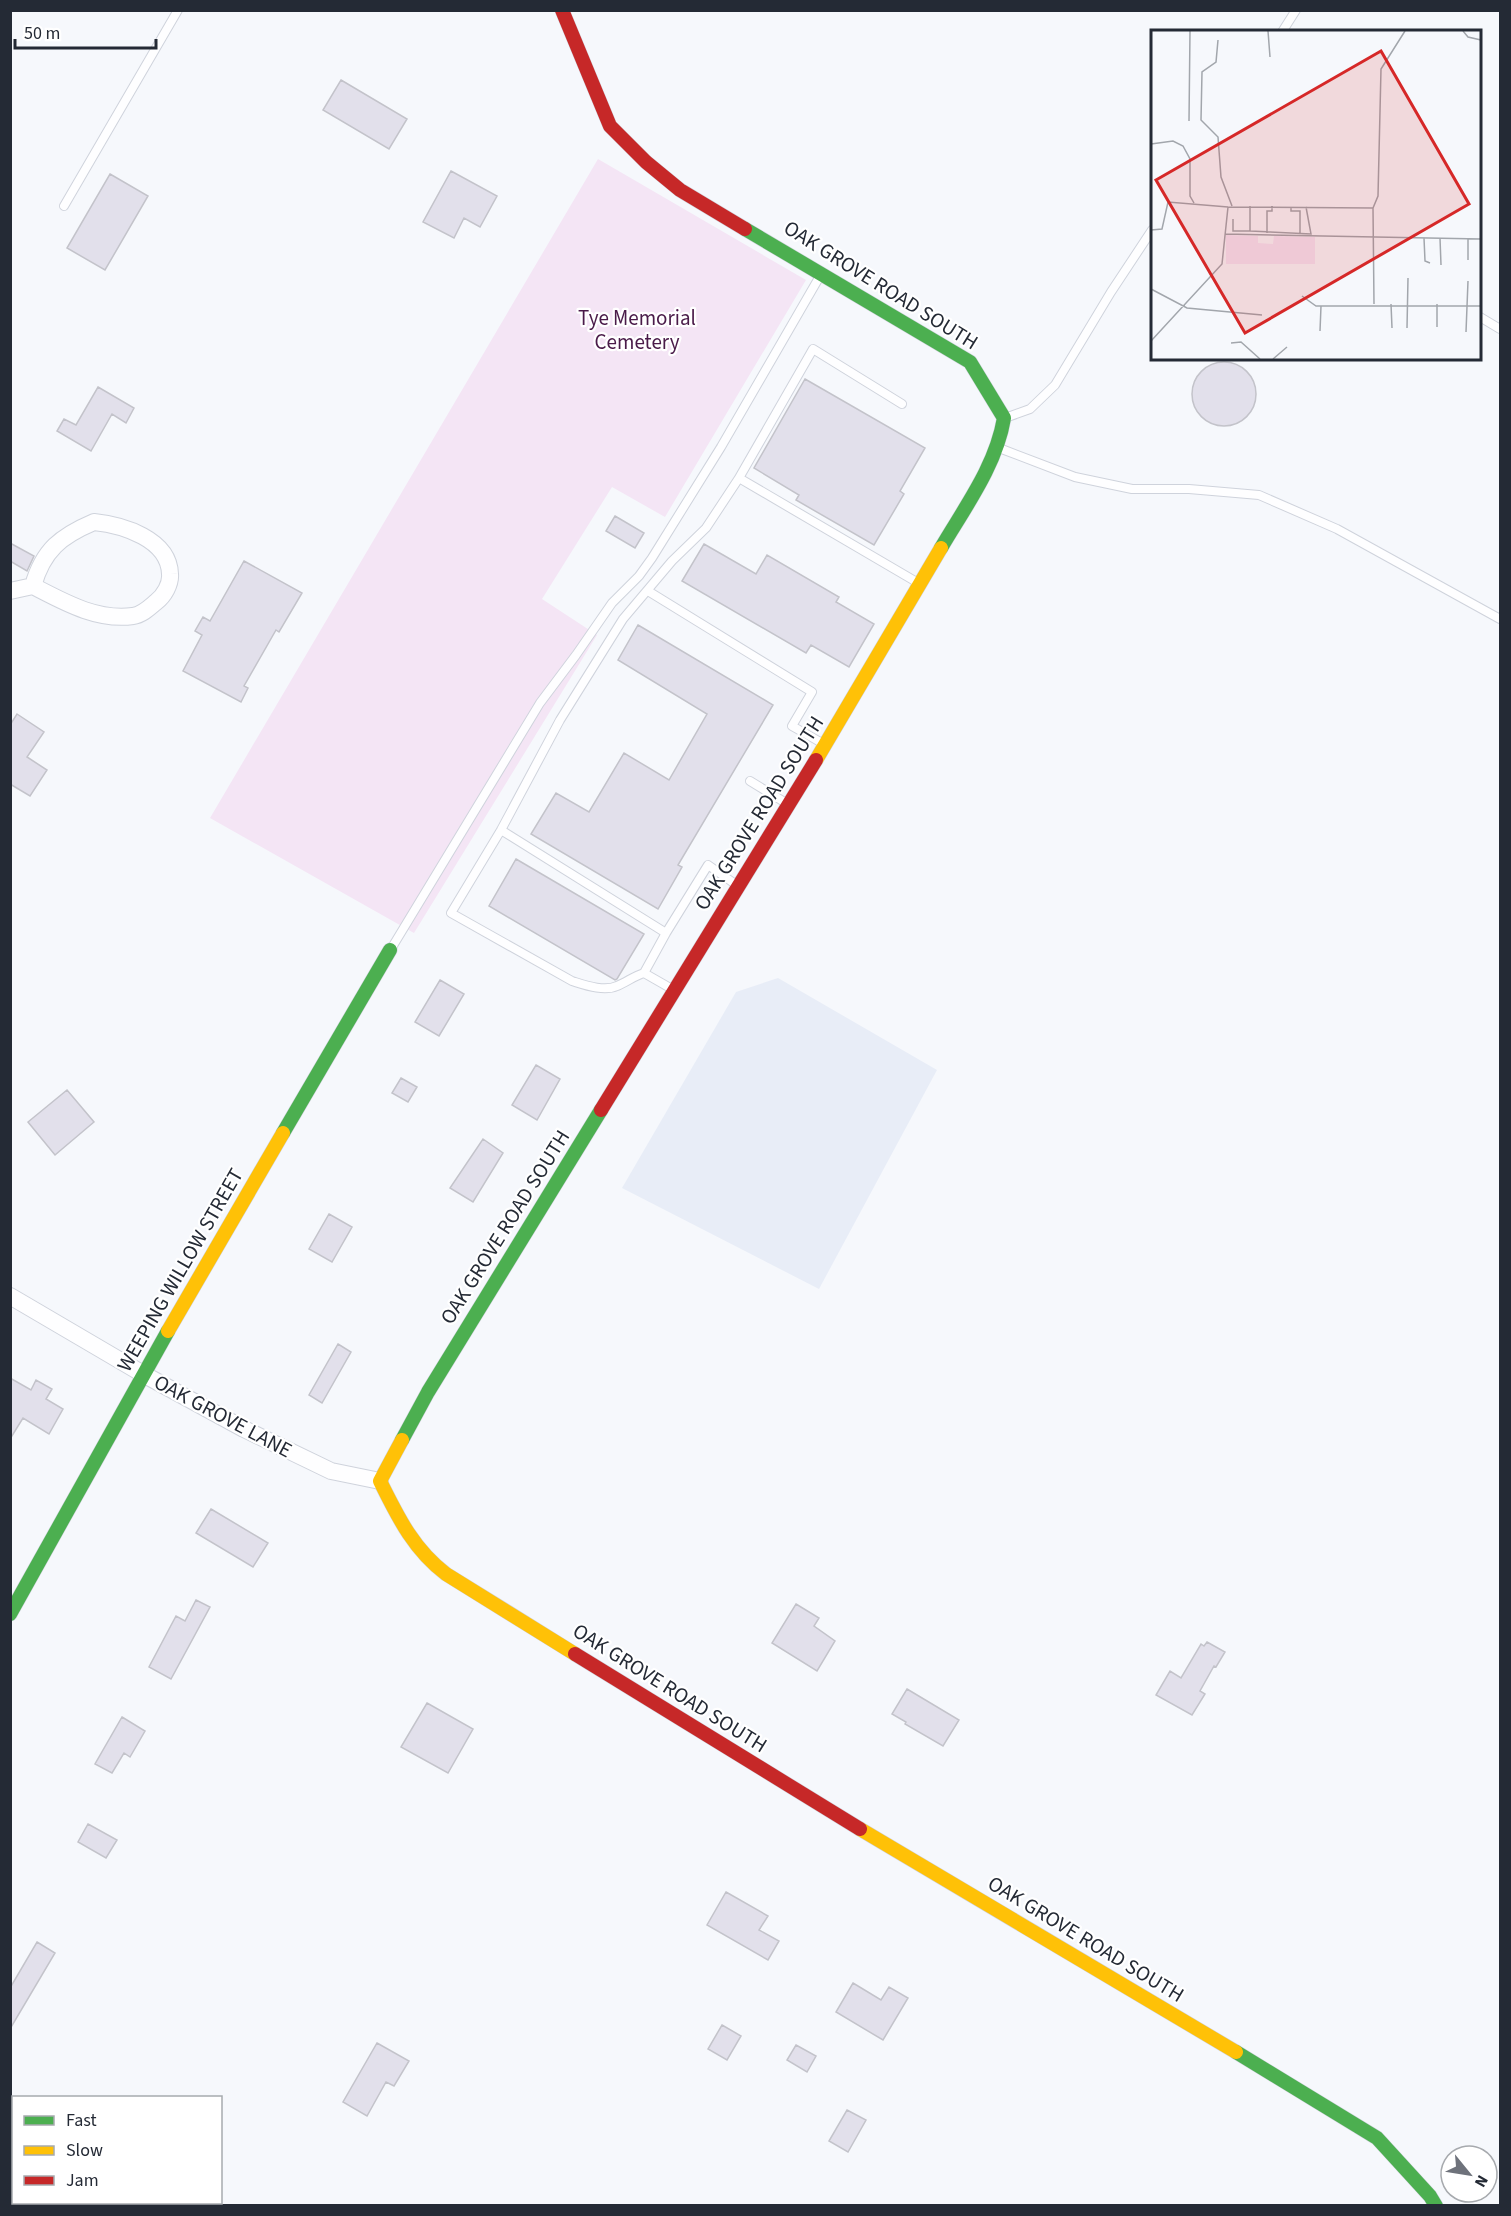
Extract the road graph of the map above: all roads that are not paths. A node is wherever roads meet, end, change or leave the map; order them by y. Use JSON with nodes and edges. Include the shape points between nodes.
{"nodes":[{"id":1,"x":178,"y":10,"type":"edge"},
{"id":2,"x":562,"y":10,"type":"edge"},
{"id":3,"x":1296,"y":10,"type":"edge"},
{"id":4,"x":1283,"y":30,"type":"edge"},
{"id":5,"x":64,"y":206,"type":"dead end"},
{"id":6,"x":1151,"y":232,"type":"edge"},
{"id":7,"x":822,"y":273,"type":"junction"},
{"id":8,"x":1481,"y":318,"type":"edge"},
{"id":9,"x":1500,"y":329,"type":"edge"},
{"id":10,"x":902,"y":404,"type":"dead end"},
{"id":11,"x":1004,"y":418,"type":"junction"},
{"id":12,"x":996,"y":447,"type":"junction"},
{"id":13,"x":739,"y":478,"type":"junction"},
{"id":14,"x":920,"y":585,"type":"junction"},
{"id":15,"x":33,"y":586,"type":"junction"},
{"id":16,"x":10,"y":591,"type":"edge"},
{"id":17,"x":648,"y":591,"type":"junction"},
{"id":18,"x":1500,"y":620,"type":"edge"},
{"id":19,"x":825,"y":745,"type":"junction"},
{"id":20,"x":750,"y":781,"type":"dead end"},
{"id":21,"x":789,"y":805,"type":"junction"},
{"id":22,"x":501,"y":830,"type":"junction"},
{"id":23,"x":739,"y":886,"type":"junction"},
{"id":24,"x":666,"y":933,"type":"junction"},
{"id":25,"x":390,"y":950,"type":"joint"},
{"id":26,"x":644,"y":973,"type":"junction"},
{"id":27,"x":675,"y":991,"type":"junction"},
{"id":28,"x":10,"y":1296,"type":"edge"},
{"id":29,"x":143,"y":1374,"type":"junction"},
{"id":30,"x":380,"y":1481,"type":"junction"},
{"id":31,"x":10,"y":1614,"type":"edge"},
{"id":32,"x":1436,"y":2205,"type":"edge"}],
"edges":[{"from":1,"to":5,"type":"lane"},
{"from":2,"to":7,"type":"street","name":"OAK GROVE ROAD SOUTH","via":[[610,126],[624,142],[680,190]]},
{"from":3,"to":4,"type":"lane"},
{"from":6,"to":11,"type":"lane","via":[[1055,385],[1030,410]]},
{"from":7,"to":11,"type":"street","name":"OAK GROVE ROAD SOUTH","via":[[970,362]]},
{"from":7,"to":25,"type":"lane","via":[[652,558],[612,603],[540,703]]},
{"from":8,"to":9,"type":"lane"},
{"from":10,"to":13,"type":"lane","via":[[813,349]]},
{"from":11,"to":12,"type":"street","name":"OAK GROVE ROAD SOUTH"},
{"from":12,"to":14,"type":"street","name":"OAK GROVE ROAD SOUTH","via":[[988,468]]},
{"from":12,"to":18,"type":"lane","via":[[1075,477],[1132,489],[1259,495],[1337,529]]},
{"from":13,"to":14,"type":"lane"},
{"from":13,"to":17,"type":"lane","via":[[706,528]]},
{"from":14,"to":19,"type":"street","name":"OAK GROVE ROAD SOUTH"},
{"from":15,"to":15,"type":"street","via":[[71,606],[99,614],[134,616],[160,599],[170,580],[170,566],[163,552],[147,538],[94,522],[52,547]]},
{"from":15,"to":16,"type":"street"},
{"from":17,"to":19,"type":"lane","via":[[812,692],[792,726]]},
{"from":17,"to":22,"type":"lane","via":[[623,619],[560,720]]},
{"from":19,"to":21,"type":"street","name":"OAK GROVE ROAD SOUTH"},
{"from":20,"to":21,"type":"lane"},
{"from":21,"to":23,"type":"street","name":"OAK GROVE ROAD SOUTH"},
{"from":22,"to":24,"type":"lane"},
{"from":22,"to":26,"type":"lane","via":[[451,913],[572,981],[616,987]]},
{"from":23,"to":24,"type":"lane","via":[[708,865]]},
{"from":23,"to":27,"type":"street","name":"OAK GROVE ROAD SOUTH"},
{"from":24,"to":26,"type":"lane"},
{"from":25,"to":29,"type":"street","name":"WEEPING WILLOW STREET"},
{"from":26,"to":27,"type":"lane"},
{"from":27,"to":30,"type":"street","name":"OAK GROVE ROAD SOUTH","via":[[428,1392]]},
{"from":28,"to":29,"type":"street","name":"OAK GROVE LANE"},
{"from":29,"to":30,"type":"street","name":"OAK GROVE LANE","via":[[331,1471]]},
{"from":29,"to":31,"type":"street","name":"WEEPING WILLOW STREET"},
{"from":30,"to":32,"type":"street","name":"OAK GROVE ROAD SOUTH","via":[[412,1542],[446,1574],[806,1797],[1351,2121],[1377,2139]]}]}
